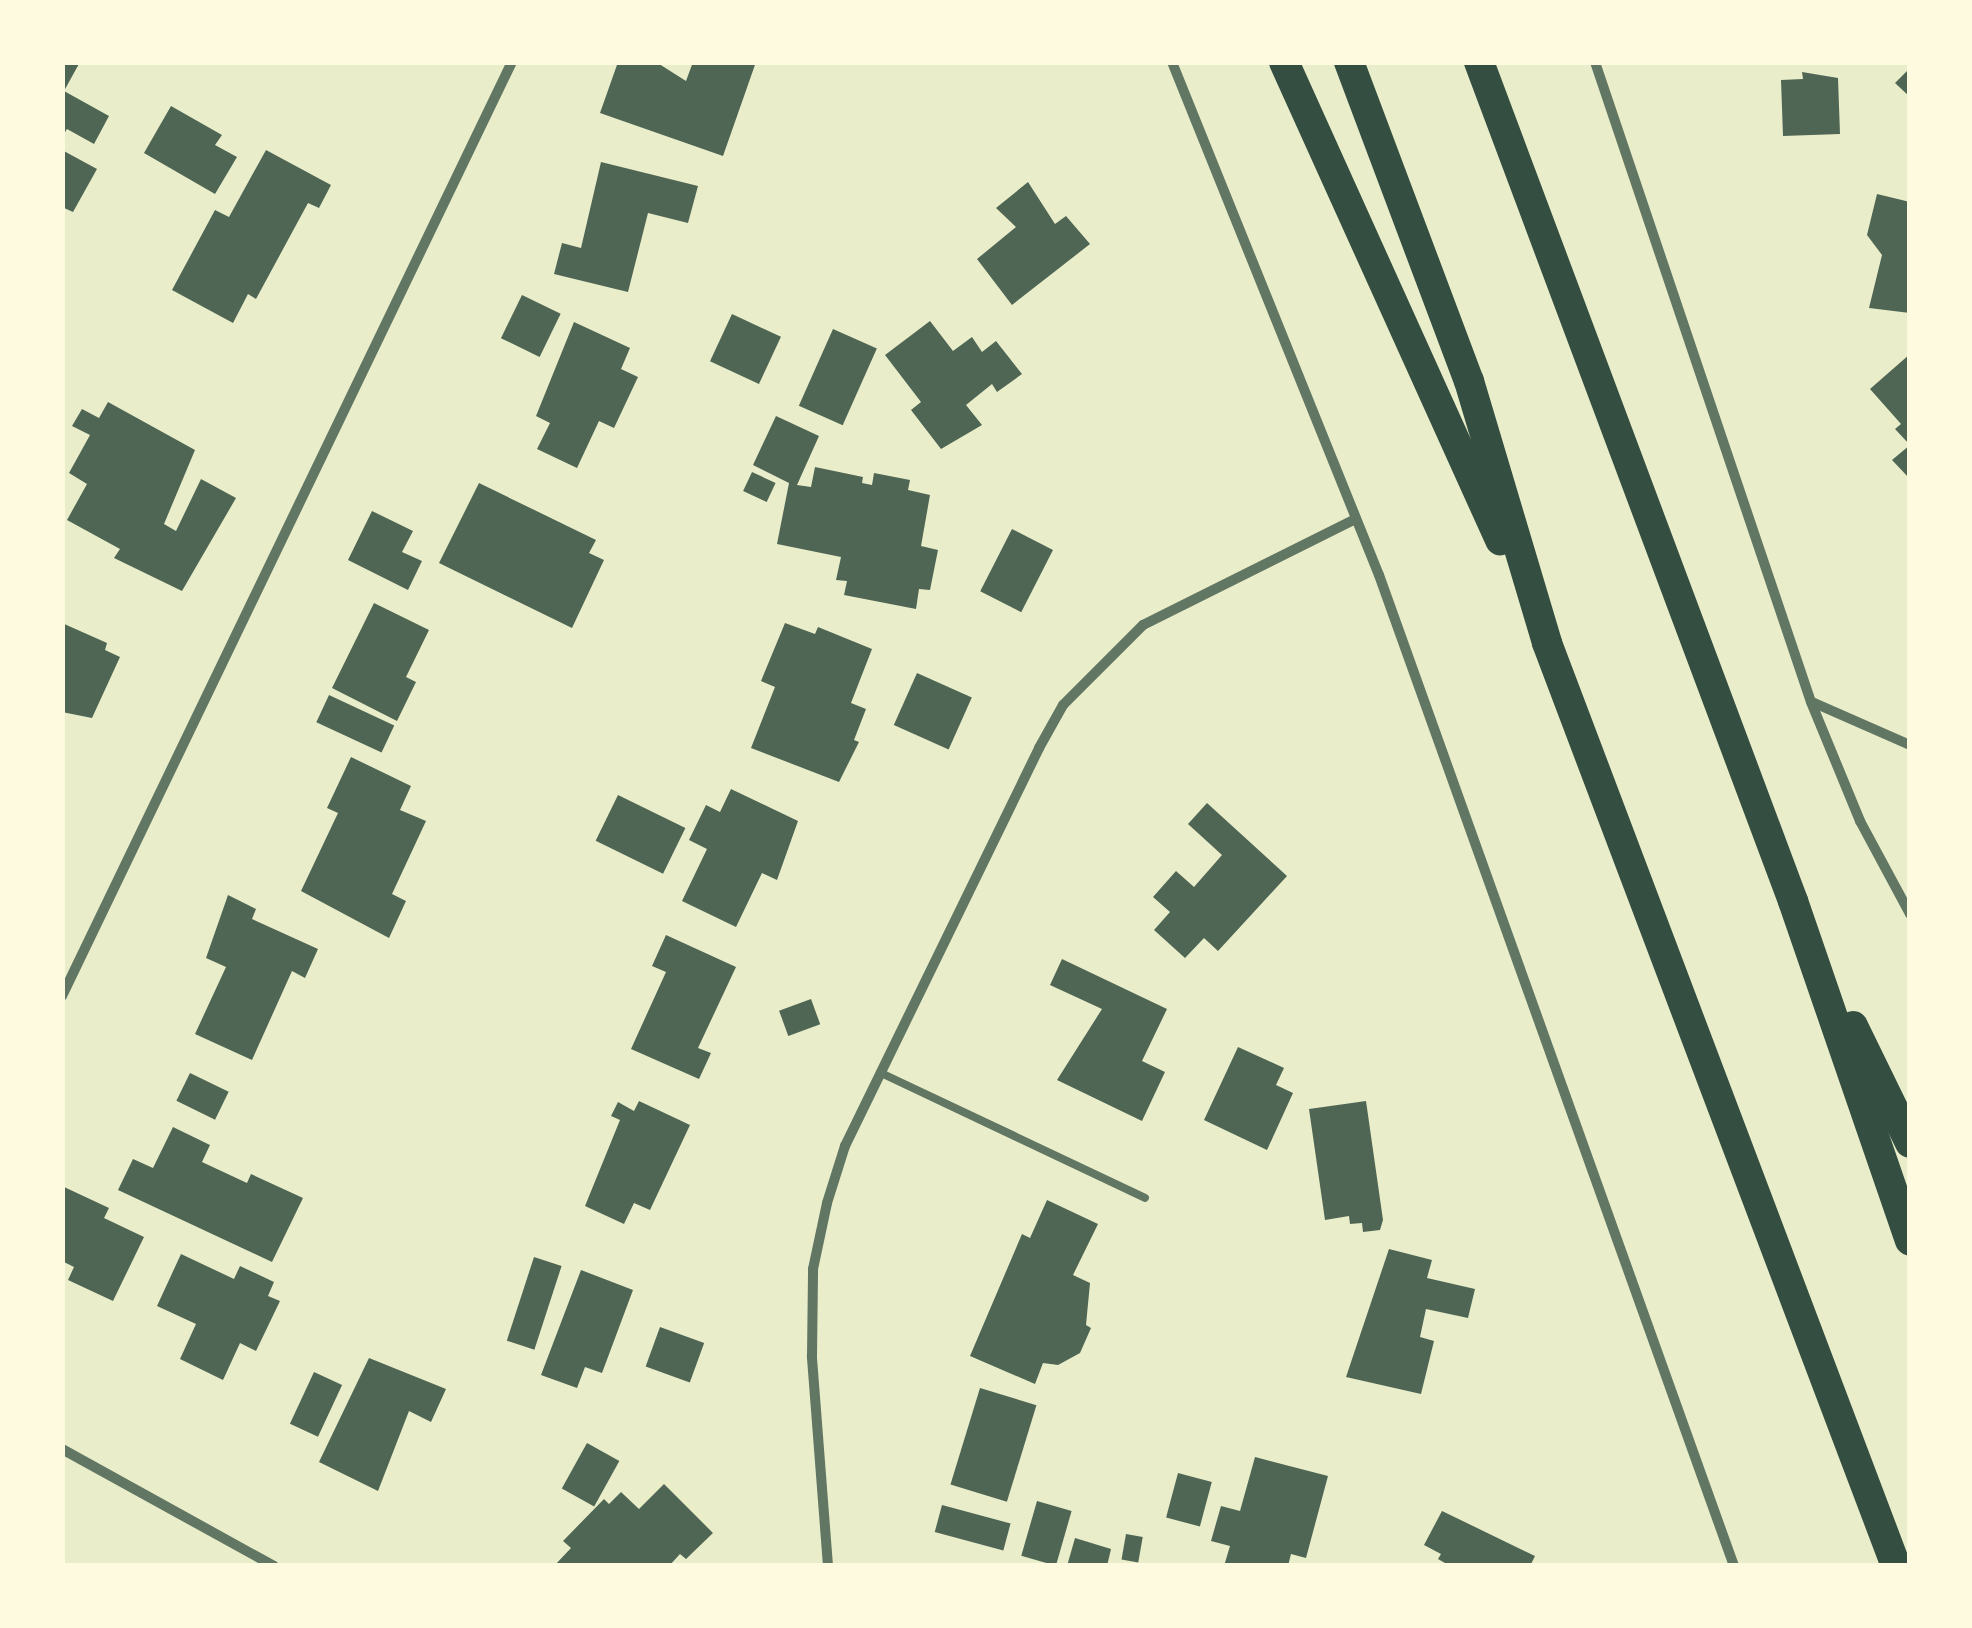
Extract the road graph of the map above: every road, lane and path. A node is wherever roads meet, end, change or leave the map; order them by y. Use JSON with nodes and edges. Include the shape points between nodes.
{"nodes":[{"id":1,"x":512,"y":62,"type":"edge"},
{"id":2,"x":1172,"y":62,"type":"edge"},
{"id":3,"x":1284,"y":62,"type":"edge"},
{"id":4,"x":1349,"y":62,"type":"edge"},
{"id":5,"x":1478,"y":62,"type":"edge"},
{"id":6,"x":1594,"y":62,"type":"edge"},
{"id":7,"x":1356,"y":519,"type":"junction"},
{"id":8,"x":1546,"y":643,"type":"junction"},
{"id":9,"x":1812,"y":702,"type":"junction"},
{"id":10,"x":1910,"y":745,"type":"edge"},
{"id":11,"x":1794,"y":901,"type":"junction"},
{"id":12,"x":1910,"y":914,"type":"edge"},
{"id":13,"x":62,"y":996,"type":"edge"},
{"id":14,"x":880,"y":1073,"type":"junction"},
{"id":15,"x":1910,"y":1143,"type":"edge"},
{"id":16,"x":1145,"y":1198,"type":"dead end"},
{"id":17,"x":1910,"y":1240,"type":"edge"},
{"id":18,"x":62,"y":1449,"type":"edge"},
{"id":19,"x":274,"y":1566,"type":"edge"},
{"id":20,"x":828,"y":1566,"type":"edge"},
{"id":21,"x":1734,"y":1566,"type":"edge"},
{"id":22,"x":1896,"y":1566,"type":"edge"}],
"edges":[{"from":1,"to":13,"type":"street"},
{"from":2,"to":7,"type":"street","via":[[1258,260]]},
{"from":3,"to":8,"type":"highway"},
{"from":4,"to":8,"type":"highway","via":[[1468,380]]},
{"from":5,"to":11,"type":"highway"},
{"from":6,"to":9,"type":"street"},
{"from":7,"to":14,"type":"street","via":[[1143,625],[1063,705]]},
{"from":7,"to":21,"type":"street","via":[[1582,1126]]},
{"from":8,"to":22,"type":"highway"},
{"from":9,"to":10,"type":"street"},
{"from":9,"to":12,"type":"street","via":[[1860,820]]},
{"from":11,"to":15,"type":"highway"},
{"from":11,"to":17,"type":"highway"},
{"from":14,"to":16,"type":"lane"},
{"from":14,"to":20,"type":"street","via":[[845,1146],[813,1269],[812,1356]]},
{"from":18,"to":19,"type":"street"}]}
